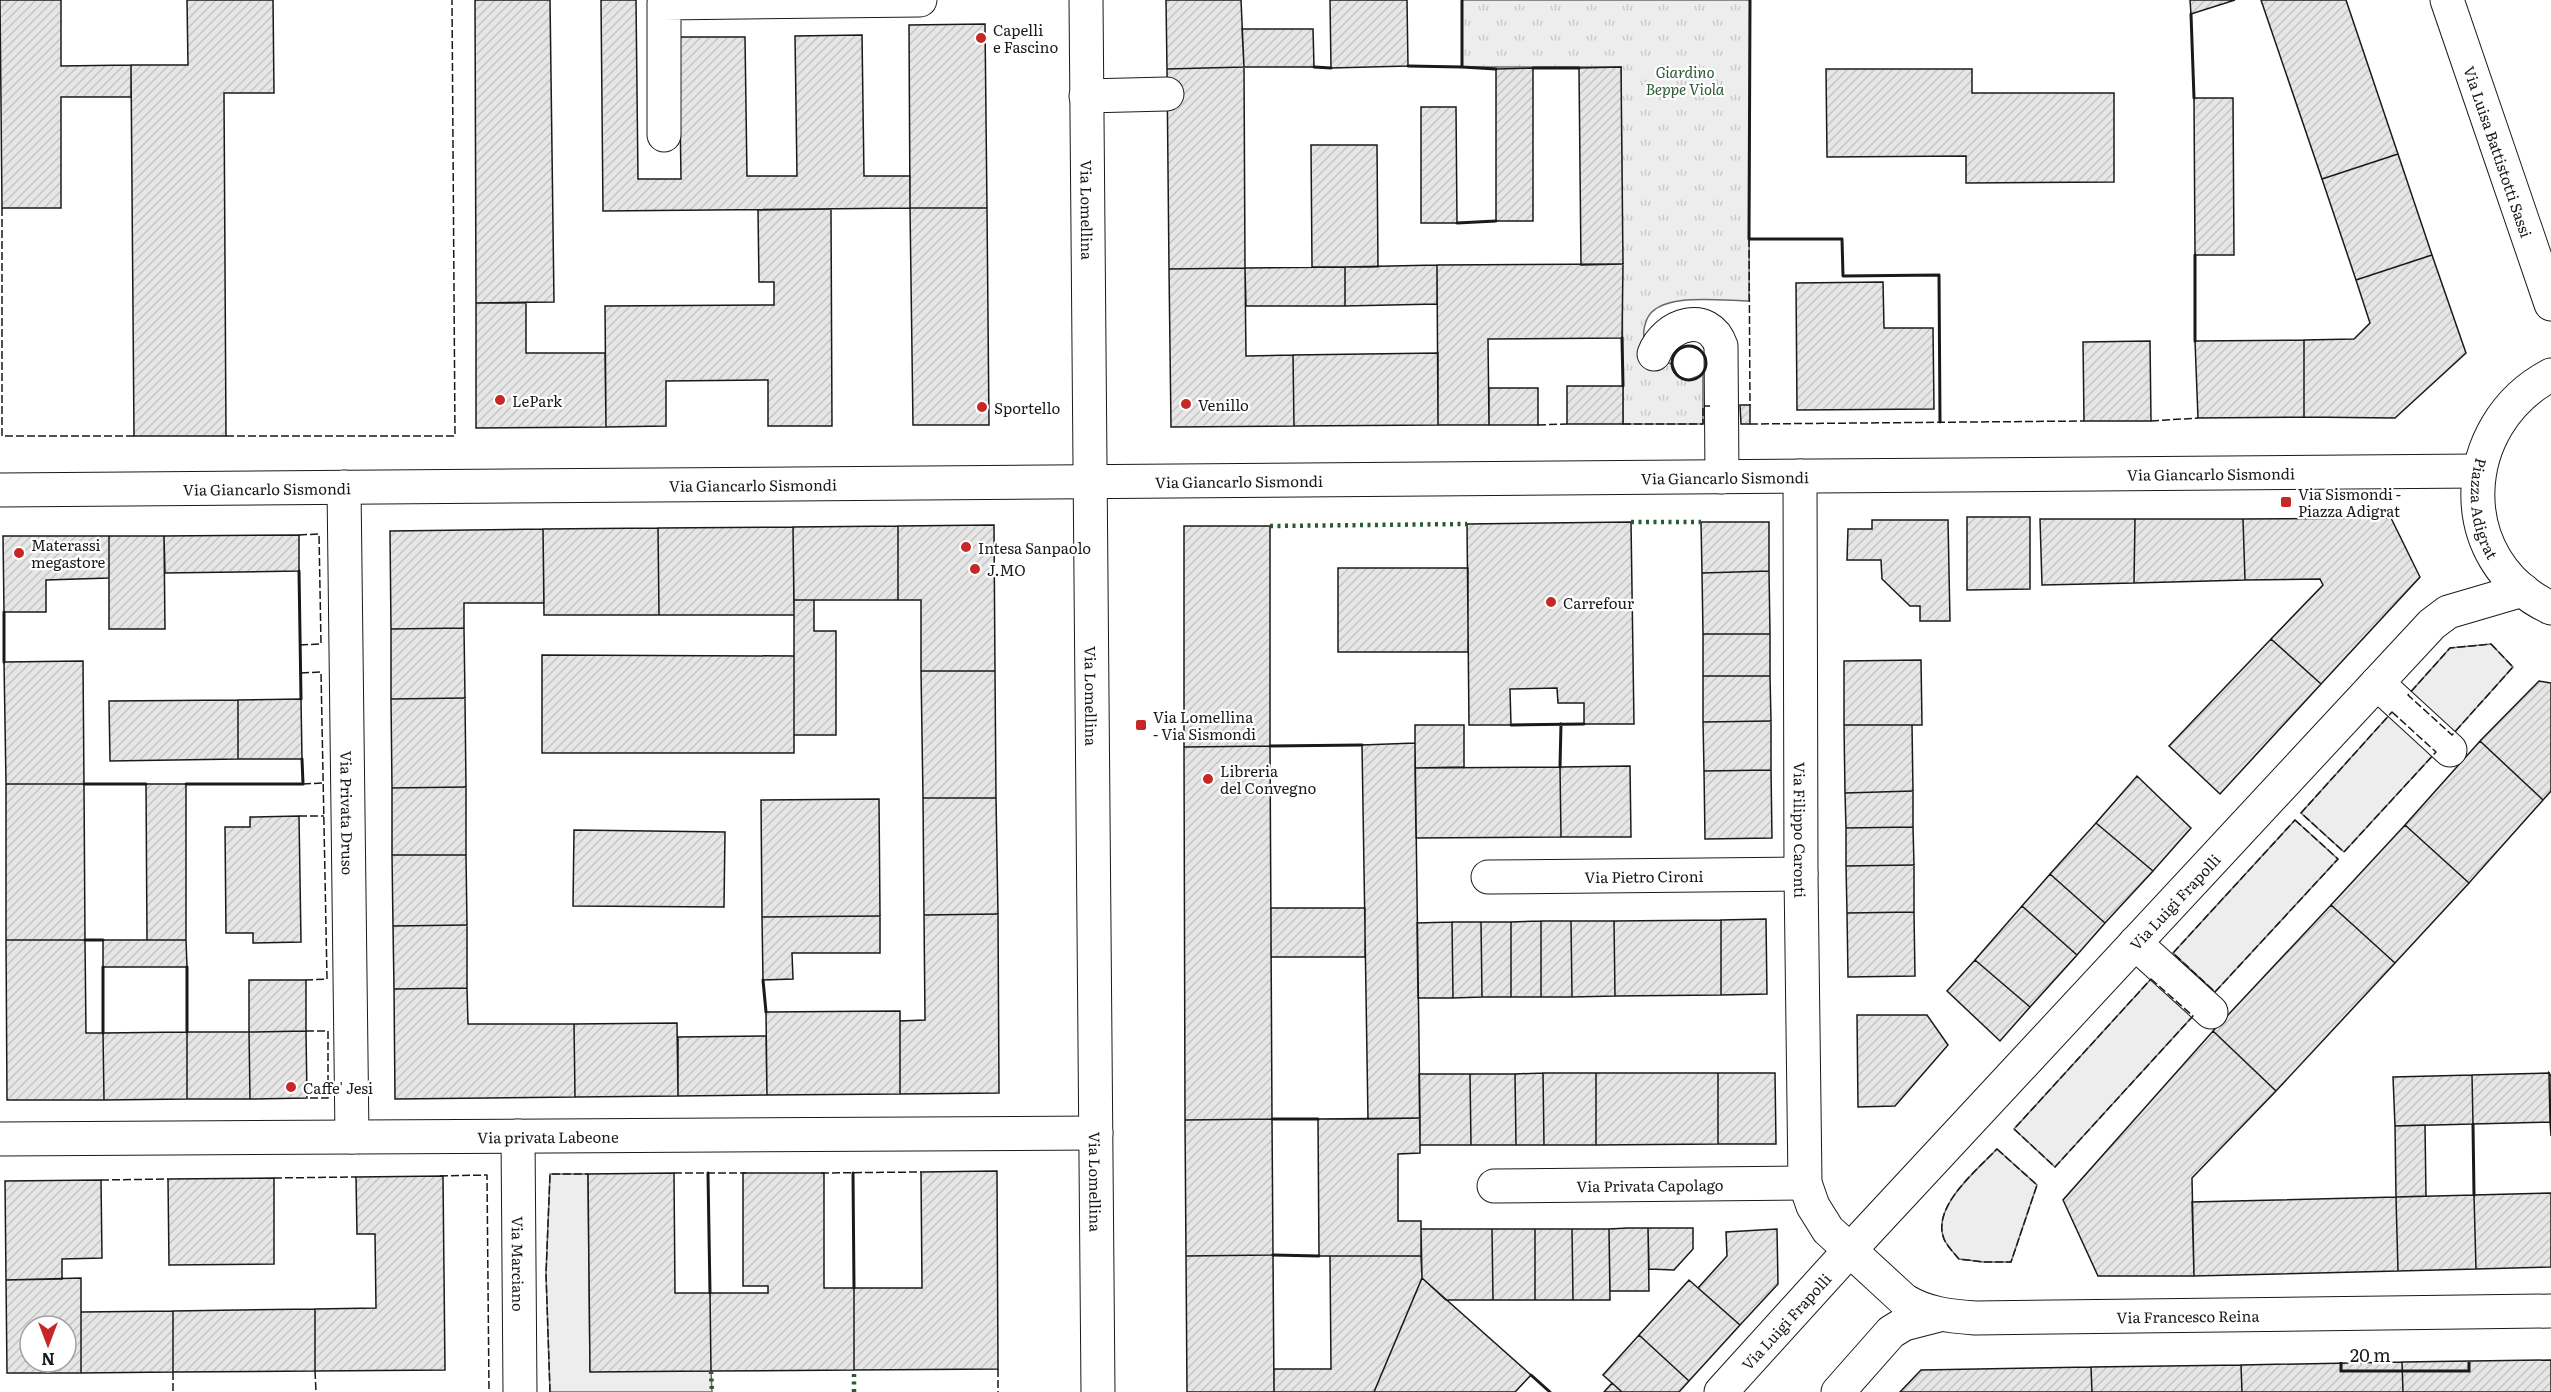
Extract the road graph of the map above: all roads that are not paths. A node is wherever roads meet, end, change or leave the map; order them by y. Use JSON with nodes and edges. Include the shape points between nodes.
{"nodes":[{"id":1,"x":920,"y":0,"type":"edge"},
{"id":2,"x":1086,"y":0,"type":"edge"},
{"id":3,"x":2447,"y":0,"type":"edge"},
{"id":4,"x":1167,"y":94,"type":"dead end"},
{"id":5,"x":1086,"y":96,"type":"junction"},
{"id":6,"x":664,"y":135,"type":"dead end"},
{"id":7,"x":2551,"y":304,"type":"edge"},
{"id":8,"x":1654,"y":354,"type":"dead end"},
{"id":9,"x":2551,"y":375,"type":"edge"},
{"id":10,"x":2479,"y":471,"type":"junction"},
{"id":11,"x":1800,"y":476,"type":"junction"},
{"id":12,"x":1722,"y":477,"type":"junction"},
{"id":13,"x":1090,"y":483,"type":"junction"},
{"id":14,"x":344,"y":488,"type":"junction"},
{"id":15,"x":0,"y":490,"type":"edge"},
{"id":16,"x":2523,"y":590,"type":"junction"},
{"id":17,"x":2551,"y":608,"type":"edge"},
{"id":18,"x":2377,"y":683,"type":"junction"},
{"id":19,"x":2450,"y":750,"type":"dead end"},
{"id":20,"x":1801,"y":874,"type":"junction"},
{"id":21,"x":1488,"y":877,"type":"dead end"},
{"id":22,"x":2135,"y":943,"type":"junction"},
{"id":23,"x":2211,"y":1012,"type":"dead end"},
{"id":24,"x":1096,"y":1133,"type":"junction"},
{"id":25,"x":518,"y":1136,"type":"junction"},
{"id":26,"x":352,"y":1137,"type":"junction"},
{"id":27,"x":0,"y":1139,"type":"edge"},
{"id":28,"x":1805,"y":1183,"type":"junction"},
{"id":29,"x":1494,"y":1186,"type":"dead end"},
{"id":30,"x":1849,"y":1251,"type":"junction"},
{"id":31,"x":2551,"y":1311,"type":"edge"},
{"id":32,"x":1939,"y":1315,"type":"junction"},
{"id":33,"x":520,"y":1392,"type":"edge"},
{"id":34,"x":1098,"y":1392,"type":"edge"},
{"id":35,"x":1721,"y":1392,"type":"edge"},
{"id":36,"x":1838,"y":1392,"type":"edge"}],
"edges":[{"from":1,"to":6,"type":"street","via":[[664,3]]},
{"from":2,"to":5,"type":"street","name":"Via Lomellina"},
{"from":3,"to":7,"type":"street","name":"Via Luisa Battistotti Sassi"},
{"from":4,"to":5,"type":"street"},
{"from":5,"to":13,"type":"street","name":"Via Lomellina"},
{"from":8,"to":12,"type":"street","via":[[1664,336],[1680,327],[1712,329],[1718,337]]},
{"from":9,"to":10,"type":"street","name":"Piazza Adigrat","via":[[2518,397],[2505,412],[2485,448]]},
{"from":10,"to":11,"type":"street","name":"Via Giancarlo Sismondi"},
{"from":10,"to":16,"type":"street","name":"Piazza Adigrat","via":[[2479,514],[2485,534],[2506,573]]},
{"from":11,"to":12,"type":"street","name":"Via Giancarlo Sismondi"},
{"from":11,"to":20,"type":"street","name":"Via Filippo Caronti"},
{"from":12,"to":13,"type":"street","name":"Via Giancarlo Sismondi"},
{"from":13,"to":14,"type":"street","name":"Via Giancarlo Sismondi"},
{"from":13,"to":24,"type":"street","name":"Via Lomellina"},
{"from":14,"to":15,"type":"street","name":"Via Giancarlo Sismondi"},
{"from":14,"to":26,"type":"street","name":"Via Privata Druso"},
{"from":16,"to":17,"type":"street","name":"Piazza Adigrat"},
{"from":16,"to":18,"type":"street","name":"Via Luigi Frapolli","via":[[2448,612]]},
{"from":18,"to":19,"type":"street"},
{"from":18,"to":22,"type":"street","name":"Via Luigi Frapolli"},
{"from":20,"to":21,"type":"street","name":"Via Pietro Cironi"},
{"from":20,"to":28,"type":"street","name":"Via Filippo Caronti"},
{"from":22,"to":23,"type":"street"},
{"from":22,"to":30,"type":"street","name":"Via Luigi Frapolli"},
{"from":24,"to":25,"type":"street","name":"Via privata Labeone"},
{"from":24,"to":34,"type":"street","name":"Via Lomellina"},
{"from":25,"to":26,"type":"street","name":"Via privata Labeone"},
{"from":25,"to":33,"type":"street","name":"Via Marciano"},
{"from":26,"to":27,"type":"street","name":"Via privata Labeone"},
{"from":28,"to":29,"type":"street","name":"Via Privata Capolago"},
{"from":28,"to":30,"type":"street","via":[[1828,1230]]},
{"from":30,"to":32,"type":"street","name":"Via Francesco Reina","via":[[1904,1300]]},
{"from":30,"to":35,"type":"street","name":"Via Luigi Frapolli"},
{"from":31,"to":32,"type":"street","name":"Via Francesco Reina","via":[[1975,1318]]},
{"from":32,"to":36,"type":"street","via":[[1904,1324],[1891,1332]]}]}
